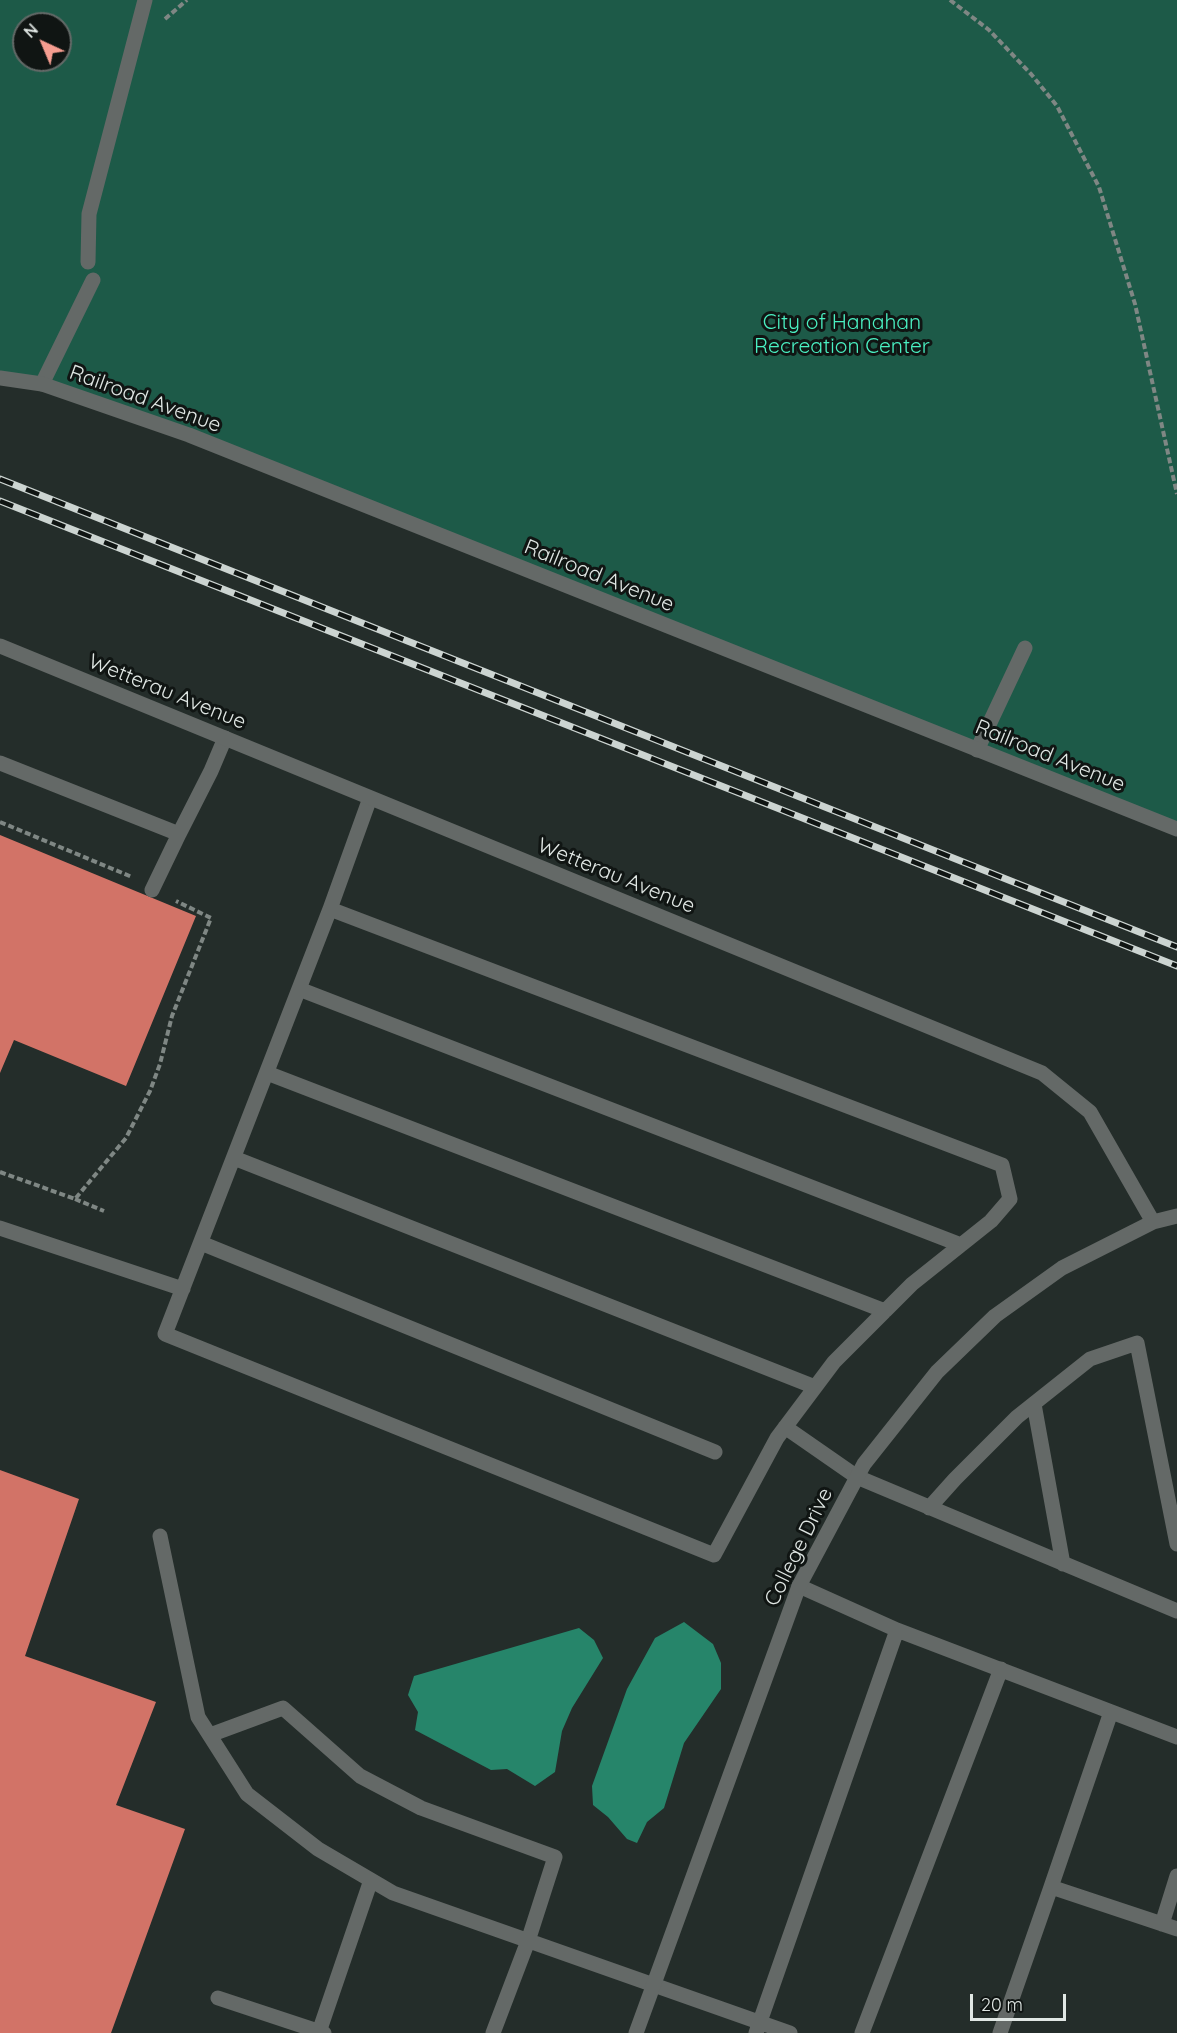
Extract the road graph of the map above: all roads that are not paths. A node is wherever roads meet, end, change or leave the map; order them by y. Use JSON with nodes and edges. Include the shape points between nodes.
{"nodes":[{"id":1,"x":145,"y":0,"type":"edge"},
{"id":2,"x":88,"y":262,"type":"dead end"},
{"id":3,"x":93,"y":280,"type":"dead end"},
{"id":4,"x":0,"y":378,"type":"edge"},
{"id":5,"x":42,"y":384,"type":"junction"},
{"id":6,"x":0,"y":646,"type":"edge"},
{"id":7,"x":1025,"y":648,"type":"dead end"},
{"id":8,"x":225,"y":738,"type":"junction"},
{"id":9,"x":977,"y":750,"type":"junction"},
{"id":10,"x":0,"y":763,"type":"edge"},
{"id":11,"x":370,"y":798,"type":"junction"},
{"id":12,"x":1177,"y":829,"type":"edge"},
{"id":13,"x":179,"y":834,"type":"junction"},
{"id":14,"x":152,"y":890,"type":"dead end"},
{"id":15,"x":330,"y":909,"type":"junction"},
{"id":16,"x":299,"y":989,"type":"junction"},
{"id":17,"x":267,"y":1073,"type":"junction"},
{"id":18,"x":234,"y":1158,"type":"junction"},
{"id":19,"x":1177,"y":1216,"type":"edge"},
{"id":20,"x":1153,"y":1222,"type":"junction"},
{"id":21,"x":0,"y":1228,"type":"edge"},
{"id":22,"x":201,"y":1243,"type":"junction"},
{"id":23,"x":961,"y":1245,"type":"junction"},
{"id":24,"x":183,"y":1289,"type":"junction"},
{"id":25,"x":885,"y":1311,"type":"junction"},
{"id":26,"x":815,"y":1387,"type":"junction"},
{"id":27,"x":1034,"y":1404,"type":"junction"},
{"id":28,"x":784,"y":1427,"type":"junction"},
{"id":29,"x":715,"y":1452,"type":"dead end"},
{"id":30,"x":857,"y":1477,"type":"junction"},
{"id":31,"x":929,"y":1508,"type":"junction"},
{"id":32,"x":160,"y":1536,"type":"dead end"},
{"id":33,"x":1177,"y":1544,"type":"edge"},
{"id":34,"x":1063,"y":1564,"type":"junction"},
{"id":35,"x":799,"y":1586,"type":"junction"},
{"id":36,"x":1177,"y":1611,"type":"edge"},
{"id":37,"x":897,"y":1630,"type":"junction"},
{"id":38,"x":1001,"y":1669,"type":"junction"},
{"id":39,"x":1111,"y":1712,"type":"junction"},
{"id":40,"x":210,"y":1735,"type":"junction"},
{"id":41,"x":1177,"y":1737,"type":"edge"},
{"id":42,"x":1177,"y":1875,"type":"edge"},
{"id":43,"x":371,"y":1880,"type":"junction"},
{"id":44,"x":1051,"y":1887,"type":"junction"},
{"id":45,"x":1170,"y":1927,"type":"edge"},
{"id":46,"x":528,"y":1941,"type":"junction"},
{"id":47,"x":653,"y":1985,"type":"junction"},
{"id":48,"x":218,"y":1998,"type":"dead end"},
{"id":49,"x":758,"y":2028,"type":"edge"},
{"id":50,"x":321,"y":2032,"type":"edge"},
{"id":51,"x":493,"y":2033,"type":"edge"},
{"id":52,"x":636,"y":2033,"type":"edge"},
{"id":53,"x":790,"y":2033,"type":"edge"},
{"id":54,"x":862,"y":2033,"type":"edge"},
{"id":55,"x":1000,"y":2033,"type":"edge"}],
"edges":[{"from":1,"to":2,"type":"street","via":[[89,214]]},
{"from":3,"to":5,"type":"street"},
{"from":4,"to":5,"type":"street","name":"Railroad Avenue"},
{"from":5,"to":9,"type":"street","name":"Railroad Avenue","via":[[189,435]]},
{"from":6,"to":8,"type":"street","name":"Wetterau Avenue"},
{"from":7,"to":9,"type":"street"},
{"from":8,"to":11,"type":"street","name":"Wetterau Avenue"},
{"from":8,"to":13,"type":"street"},
{"from":9,"to":12,"type":"street","name":"Railroad Avenue"},
{"from":10,"to":13,"type":"street"},
{"from":11,"to":15,"type":"street"},
{"from":11,"to":20,"type":"street","name":"Wetterau Avenue","via":[[1042,1073],[1090,1112]]},
{"from":13,"to":14,"type":"street"},
{"from":15,"to":16,"type":"street"},
{"from":15,"to":23,"type":"street","via":[[1002,1165],[1010,1199],[991,1221]]},
{"from":16,"to":17,"type":"street"},
{"from":16,"to":23,"type":"street"},
{"from":17,"to":18,"type":"street"},
{"from":17,"to":25,"type":"street"},
{"from":18,"to":22,"type":"street"},
{"from":18,"to":26,"type":"street"},
{"from":19,"to":20,"type":"street","name":"College Drive"},
{"from":20,"to":30,"type":"street","name":"College Drive","via":[[1062,1268],[995,1316],[937,1372]]},
{"from":21,"to":24,"type":"street"},
{"from":22,"to":24,"type":"street"},
{"from":22,"to":29,"type":"street"},
{"from":23,"to":25,"type":"street"},
{"from":24,"to":28,"type":"street","via":[[165,1334],[714,1555]]},
{"from":25,"to":26,"type":"street"},
{"from":26,"to":28,"type":"street"},
{"from":27,"to":31,"type":"street"},
{"from":27,"to":33,"type":"street","via":[[1090,1359],[1137,1343]]},
{"from":27,"to":34,"type":"street"},
{"from":28,"to":30,"type":"street"},
{"from":30,"to":31,"type":"street"},
{"from":30,"to":35,"type":"street","name":"College Drive"},
{"from":31,"to":34,"type":"street"},
{"from":32,"to":40,"type":"street","via":[[198,1717]]},
{"from":34,"to":36,"type":"street"},
{"from":35,"to":37,"type":"street"},
{"from":35,"to":47,"type":"street","name":"College Drive"},
{"from":37,"to":38,"type":"street"},
{"from":37,"to":49,"type":"street"},
{"from":38,"to":39,"type":"street"},
{"from":38,"to":54,"type":"street"},
{"from":39,"to":41,"type":"street"},
{"from":39,"to":44,"type":"street"},
{"from":40,"to":43,"type":"street","via":[[247,1794],[318,1849]]},
{"from":40,"to":46,"type":"street","via":[[283,1708],[360,1776],[421,1808],[555,1857]]},
{"from":42,"to":45,"type":"street"},
{"from":43,"to":46,"type":"street","via":[[393,1893]]},
{"from":43,"to":50,"type":"street"},
{"from":44,"to":45,"type":"street"},
{"from":44,"to":55,"type":"street"},
{"from":46,"to":47,"type":"street"},
{"from":46,"to":51,"type":"street"},
{"from":47,"to":49,"type":"street"},
{"from":47,"to":52,"type":"street","name":"College Drive"},
{"from":48,"to":50,"type":"street"},
{"from":49,"to":53,"type":"street"}]}
